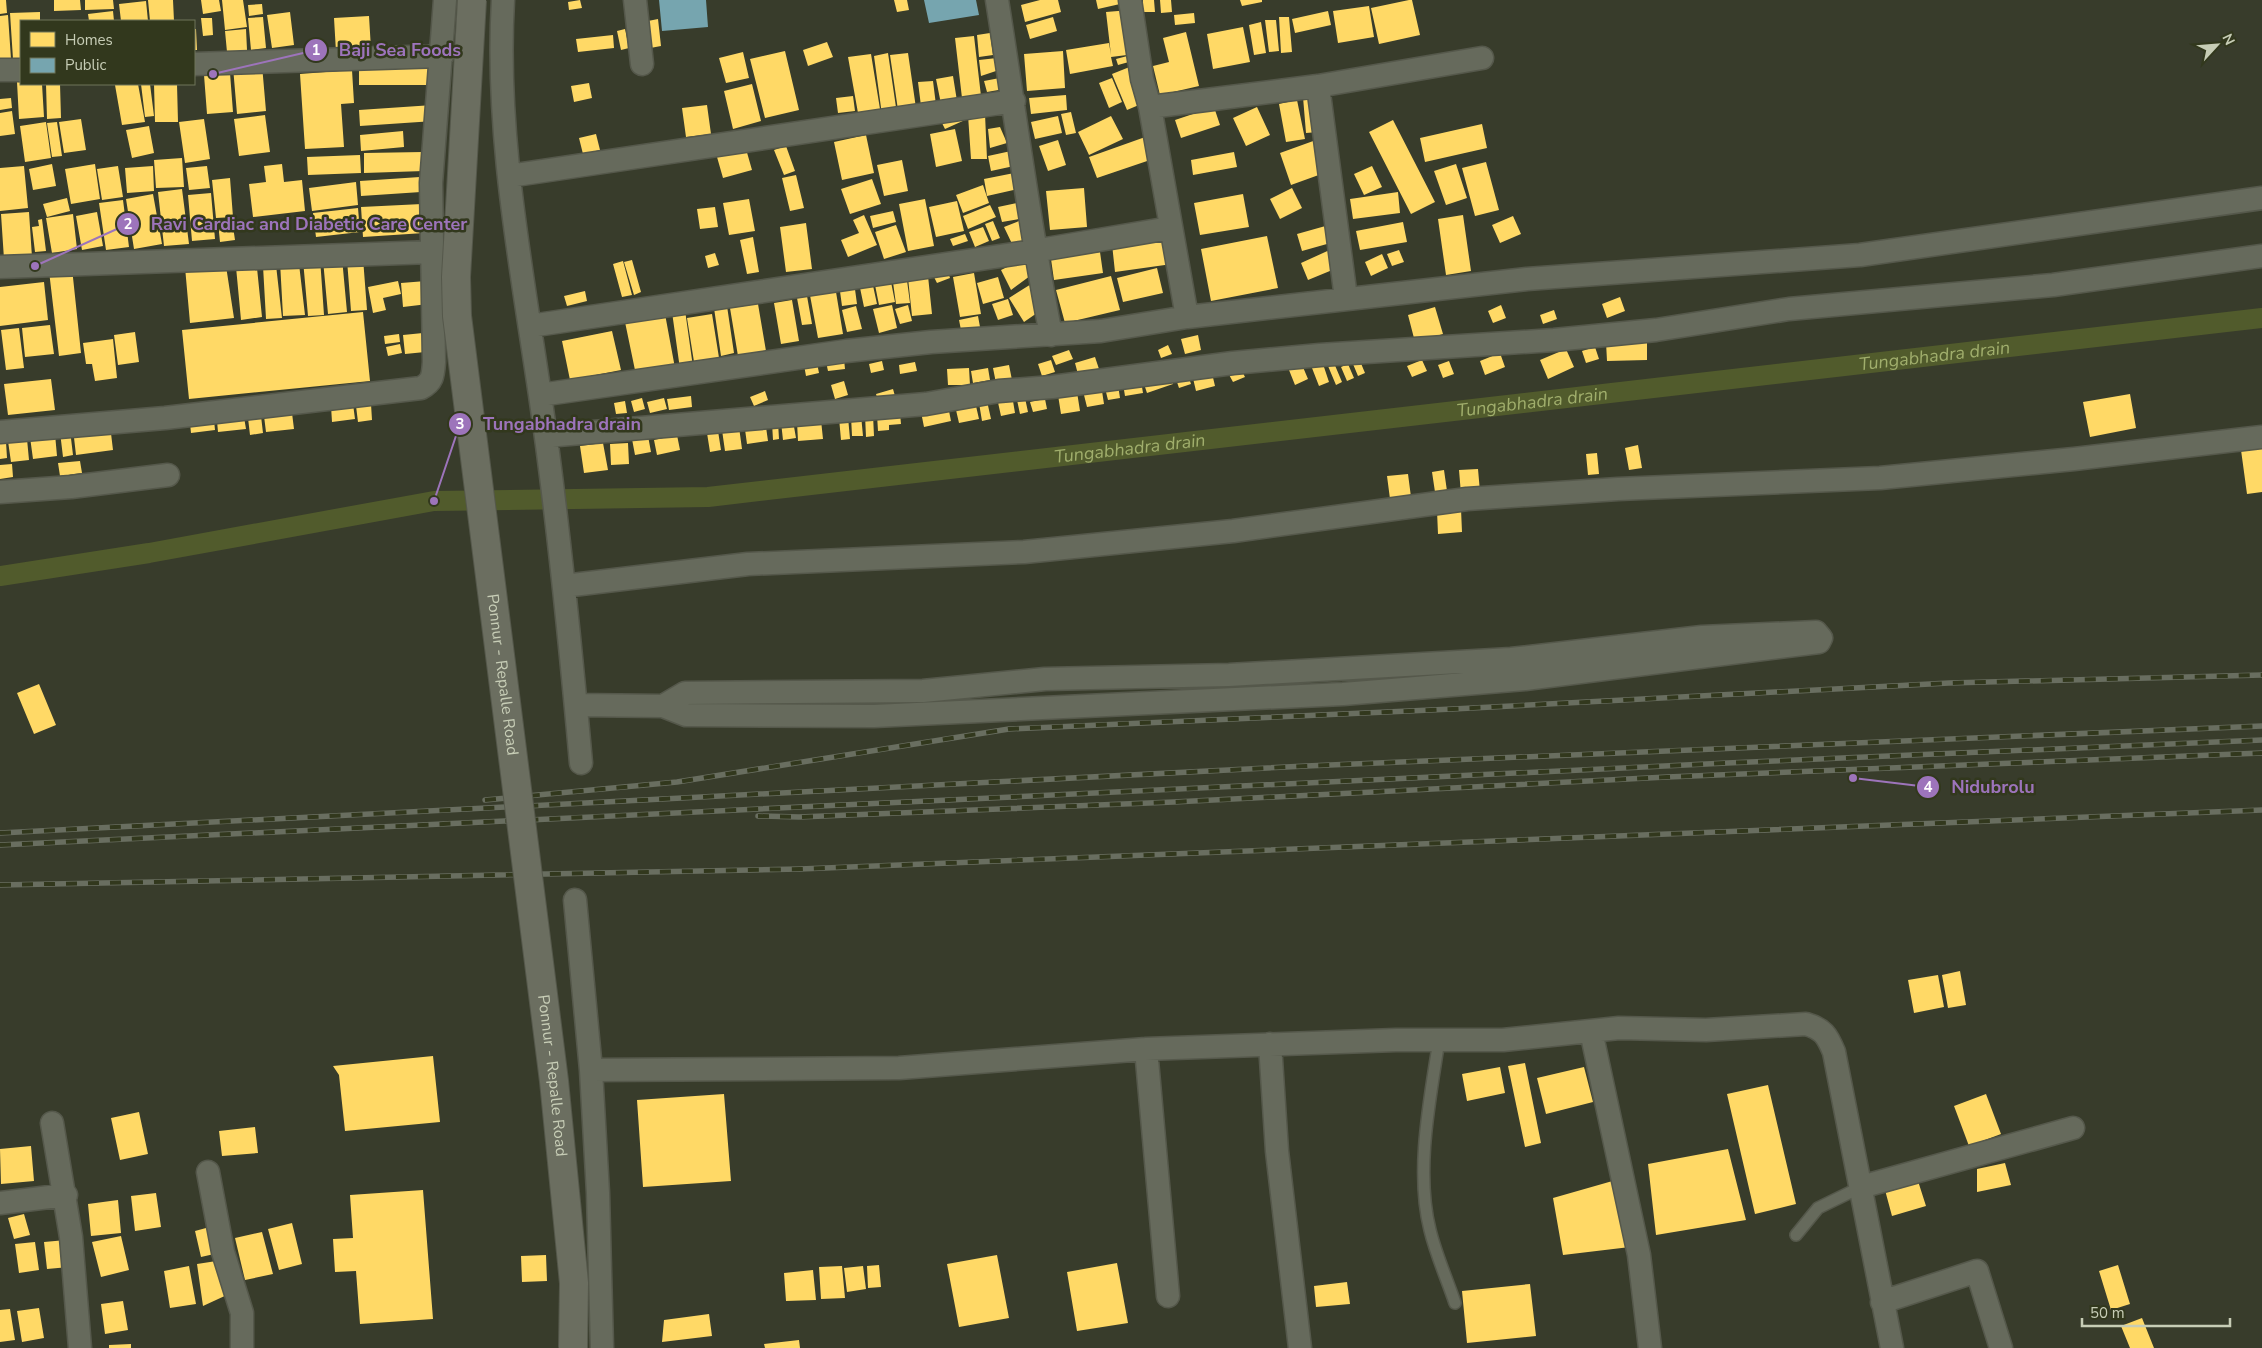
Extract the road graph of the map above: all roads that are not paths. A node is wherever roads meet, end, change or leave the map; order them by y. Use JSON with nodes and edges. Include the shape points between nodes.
{"nodes":[{"id":1,"x":445,"y":0,"type":"edge"},
{"id":2,"x":472,"y":0,"type":"edge"},
{"id":3,"x":503,"y":0,"type":"edge"},
{"id":4,"x":635,"y":0,"type":"edge"},
{"id":5,"x":997,"y":0,"type":"edge"},
{"id":6,"x":1130,"y":0,"type":"edge"},
{"id":7,"x":442,"y":56,"type":"junction"},
{"id":8,"x":1482,"y":58,"type":"dead end"},
{"id":9,"x":195,"y":64,"type":"edge"},
{"id":10,"x":642,"y":64,"type":"dead end"},
{"id":11,"x":0,"y":70,"type":"edge"},
{"id":12,"x":20,"y":70,"type":"edge"},
{"id":13,"x":1318,"y":86,"type":"junction"},
{"id":14,"x":1014,"y":101,"type":"junction"},
{"id":15,"x":1150,"y":108,"type":"junction"},
{"id":16,"x":509,"y":176,"type":"junction"},
{"id":17,"x":2262,"y":198,"type":"edge"},
{"id":18,"x":1170,"y":228,"type":"junction"},
{"id":19,"x":1034,"y":251,"type":"junction"},
{"id":20,"x":432,"y":252,"type":"junction"},
{"id":21,"x":2262,"y":256,"type":"edge"},
{"id":22,"x":0,"y":267,"type":"edge"},
{"id":23,"x":1346,"y":298,"type":"junction"},
{"id":24,"x":1187,"y":317,"type":"junction"},
{"id":25,"x":530,"y":326,"type":"junction"},
{"id":26,"x":1051,"y":335,"type":"junction"},
{"id":27,"x":540,"y":395,"type":"junction"},
{"id":28,"x":0,"y":432,"type":"edge"},
{"id":29,"x":2262,"y":437,"type":"edge"},
{"id":30,"x":546,"y":440,"type":"junction"},
{"id":31,"x":168,"y":475,"type":"dead end"},
{"id":32,"x":0,"y":492,"type":"edge"},
{"id":33,"x":564,"y":586,"type":"junction"},
{"id":34,"x":1524,"y":668,"type":"junction"},
{"id":35,"x":1205,"y":676,"type":"junction"},
{"id":36,"x":1029,"y":681,"type":"junction"},
{"id":37,"x":853,"y":691,"type":"junction"},
{"id":38,"x":1204,"y":700,"type":"junction"},
{"id":39,"x":576,"y":705,"type":"junction"},
{"id":40,"x":663,"y":706,"type":"junction"},
{"id":41,"x":1028,"y":709,"type":"junction"},
{"id":42,"x":853,"y":716,"type":"junction"},
{"id":43,"x":581,"y":763,"type":"dead end"},
{"id":44,"x":575,"y":900,"type":"dead end"},
{"id":45,"x":1591,"y":1031,"type":"junction"},
{"id":46,"x":1439,"y":1040,"type":"junction"},
{"id":47,"x":1270,"y":1044,"type":"junction"},
{"id":48,"x":1146,"y":1049,"type":"junction"},
{"id":49,"x":591,"y":1070,"type":"junction"},
{"id":50,"x":52,"y":1124,"type":"dead end"},
{"id":51,"x":2073,"y":1128,"type":"dead end"},
{"id":52,"x":208,"y":1172,"type":"dead end"},
{"id":53,"x":1861,"y":1186,"type":"junction"},
{"id":54,"x":66,"y":1195,"type":"junction"},
{"id":55,"x":0,"y":1203,"type":"edge"},
{"id":56,"x":1796,"y":1235,"type":"dead end"},
{"id":57,"x":1168,"y":1296,"type":"dead end"},
{"id":58,"x":1882,"y":1302,"type":"junction"},
{"id":59,"x":1455,"y":1303,"type":"dead end"},
{"id":60,"x":80,"y":1348,"type":"edge"},
{"id":61,"x":242,"y":1348,"type":"edge"},
{"id":62,"x":572,"y":1348,"type":"edge"},
{"id":63,"x":602,"y":1348,"type":"edge"},
{"id":64,"x":1300,"y":1348,"type":"edge"},
{"id":65,"x":1650,"y":1348,"type":"edge"},
{"id":66,"x":1892,"y":1348,"type":"edge"},
{"id":67,"x":2001,"y":1348,"type":"edge"}],
"edges":[{"from":1,"to":7,"type":"street"},
{"from":2,"to":62,"type":"main road","name":"Ponnur - Repalle Road","bridge":true,"via":[[456,278],[457,316],[554,1081],[574,1283]]},
{"from":3,"to":16,"type":"street","via":[[501,38]]},
{"from":4,"to":10,"type":"street"},
{"from":5,"to":14,"type":"street"},
{"from":6,"to":15,"type":"street","via":[[1142,79]]},
{"from":7,"to":9,"type":"street"},
{"from":7,"to":20,"type":"street","via":[[431,183]]},
{"from":8,"to":13,"type":"street"},
{"from":11,"to":12,"type":"street"},
{"from":13,"to":15,"type":"street"},
{"from":13,"to":23,"type":"street"},
{"from":14,"to":16,"type":"street"},
{"from":14,"to":19,"type":"street"},
{"from":15,"to":18,"type":"street"},
{"from":16,"to":25,"type":"street"},
{"from":17,"to":23,"type":"street","via":[[1860,255],[1527,278]]},
{"from":18,"to":19,"type":"street"},
{"from":18,"to":24,"type":"street"},
{"from":19,"to":25,"type":"street"},
{"from":19,"to":26,"type":"street"},
{"from":20,"to":22,"type":"street"},
{"from":20,"to":28,"type":"street","via":[[433,378],[421,388],[165,418]]},
{"from":21,"to":30,"type":"street","via":[[2043,286],[1789,310],[1646,331],[1301,356],[999,391],[926,404],[658,425]]},
{"from":23,"to":24,"type":"street"},
{"from":24,"to":26,"type":"street","via":[[1101,331]]},
{"from":25,"to":27,"type":"street"},
{"from":26,"to":27,"type":"street","via":[[846,350]]},
{"from":27,"to":30,"type":"street"},
{"from":29,"to":33,"type":"street","via":[[1880,478],[1467,499],[1233,531],[1024,552],[748,564]]},
{"from":30,"to":33,"type":"street"},
{"from":31,"to":32,"type":"street"},
{"from":33,"to":39,"type":"street"},
{"from":34,"to":34,"type":"street","via":[[1702,637],[1816,632],[1821,638],[1819,642]]},
{"from":34,"to":35,"type":"street"},
{"from":34,"to":38,"type":"street","via":[[1343,694]]},
{"from":35,"to":36,"type":"street"},
{"from":35,"to":38,"type":"street"},
{"from":36,"to":37,"type":"street","via":[[923,691]]},
{"from":36,"to":41,"type":"street"},
{"from":37,"to":40,"type":"street","via":[[685,693]]},
{"from":37,"to":42,"type":"street"},
{"from":38,"to":41,"type":"street"},
{"from":39,"to":40,"type":"street"},
{"from":39,"to":43,"type":"street"},
{"from":40,"to":42,"type":"street","via":[[686,715]]},
{"from":41,"to":42,"type":"street"},
{"from":44,"to":49,"type":"street"},
{"from":45,"to":46,"type":"street","via":[[1503,1040]]},
{"from":45,"to":53,"type":"street","via":[[1619,1028],[1706,1030],[1806,1024],[1819,1028],[1827,1035],[1834,1052]]},
{"from":45,"to":65,"type":"street","via":[[1639,1255]]},
{"from":46,"to":47,"type":"street"},
{"from":46,"to":59,"type":"lane","via":[[1427,1122],[1424,1194],[1430,1230]]},
{"from":47,"to":48,"type":"street"},
{"from":47,"to":64,"type":"street","via":[[1278,1151]]},
{"from":48,"to":49,"type":"street","via":[[899,1068]]},
{"from":48,"to":57,"type":"street"},
{"from":49,"to":63,"type":"street"},
{"from":50,"to":54,"type":"street"},
{"from":51,"to":53,"type":"street"},
{"from":52,"to":61,"type":"street","via":[[223,1252],[242,1313]]},
{"from":53,"to":56,"type":"lane","via":[[1818,1208]]},
{"from":53,"to":58,"type":"street"},
{"from":54,"to":55,"type":"street"},
{"from":54,"to":60,"type":"street"},
{"from":58,"to":66,"type":"street"},
{"from":58,"to":67,"type":"street","via":[[1977,1272]]}]}
